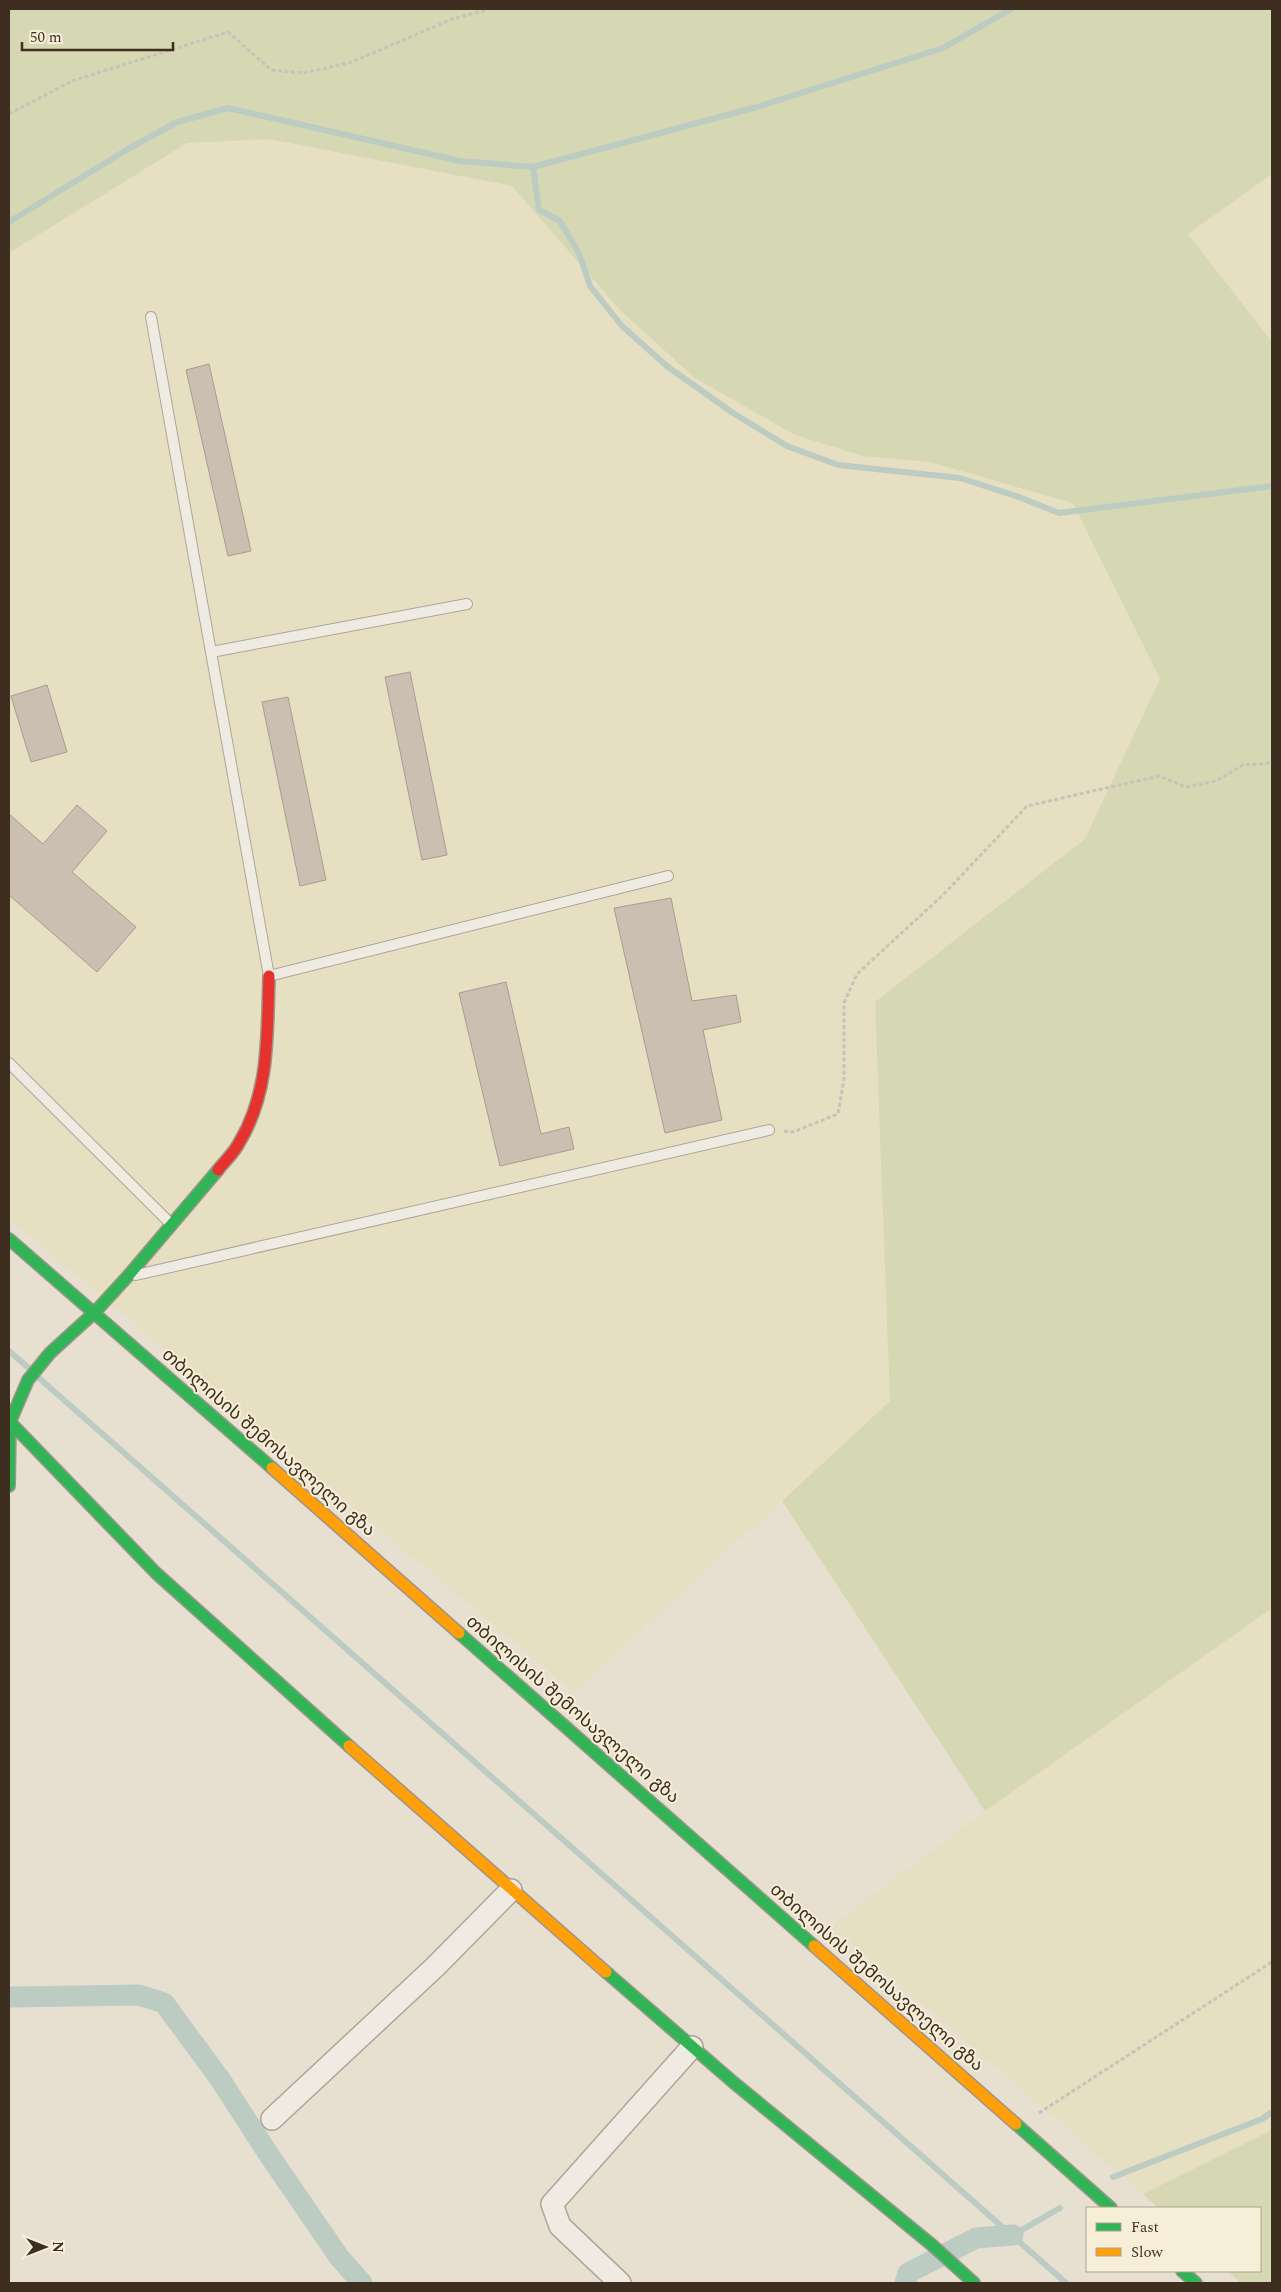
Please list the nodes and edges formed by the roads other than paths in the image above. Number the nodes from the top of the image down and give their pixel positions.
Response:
1 (151, 317) dead end
2 (467, 604) dead end
3 (211, 652) junction
4 (668, 876) dead end
5 (269, 976) junction
6 (9, 1063) edge
7 (769, 1130) road end
8 (172, 1225) junction
9 (9, 1240) edge
10 (128, 1276) junction
11 (95, 1312) junction
12 (9, 1421) edge
13 (9, 1486) edge
14 (512, 1890) junction
15 (692, 2047) junction
16 (272, 2119) dead end
17 (1110, 2207) edge
18 (1183, 2272) edge
19 (620, 2283) edge
20 (974, 2283) edge
21 (1196, 2283) edge

1 - 3 lane
2 - 3 lane
3 - 5 lane
4 - 5 lane
5 - 8 main road
6 - 8 lane
7 - 10 lane
8 - 10 main road
9 - 11 main road, თბილისის შემოსავლელი გზა
10 - 11 main road
11 - 12 main road
11 - 17 main road, თბილისის შემოსავლელი გზა
12 - 13 main road
12 - 14 main road
14 - 15 main road
14 - 16 street
15 - 19 street
15 - 20 main road
18 - 21 main road

